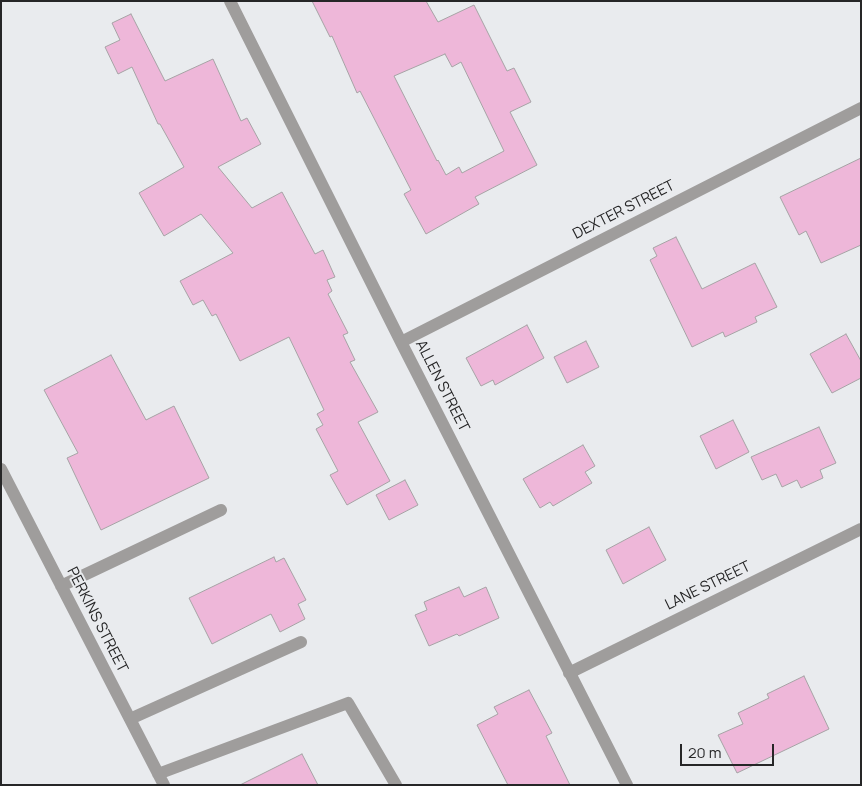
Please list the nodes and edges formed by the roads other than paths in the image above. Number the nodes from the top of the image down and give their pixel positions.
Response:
1 (230, 1) edge
2 (861, 108) edge
3 (401, 342) junction
4 (1, 469) edge
5 (221, 510) dead end
6 (861, 529) edge
7 (62, 586) junction
8 (301, 642) dead end
9 (569, 673) junction
10 (130, 719) junction
11 (161, 779) edge
12 (396, 785) edge
13 (627, 785) edge

1 - 3 street, ALLEN STREET
2 - 3 street, DEXTER STREET
3 - 9 street, ALLEN STREET
4 - 7 street, PERKINS STREET
5 - 7 street
6 - 9 street, LANE STREET
7 - 10 street, PERKINS STREET
8 - 10 street
9 - 13 street, ALLEN STREET
10 - 11 street, PERKINS STREET
11 - 12 street

